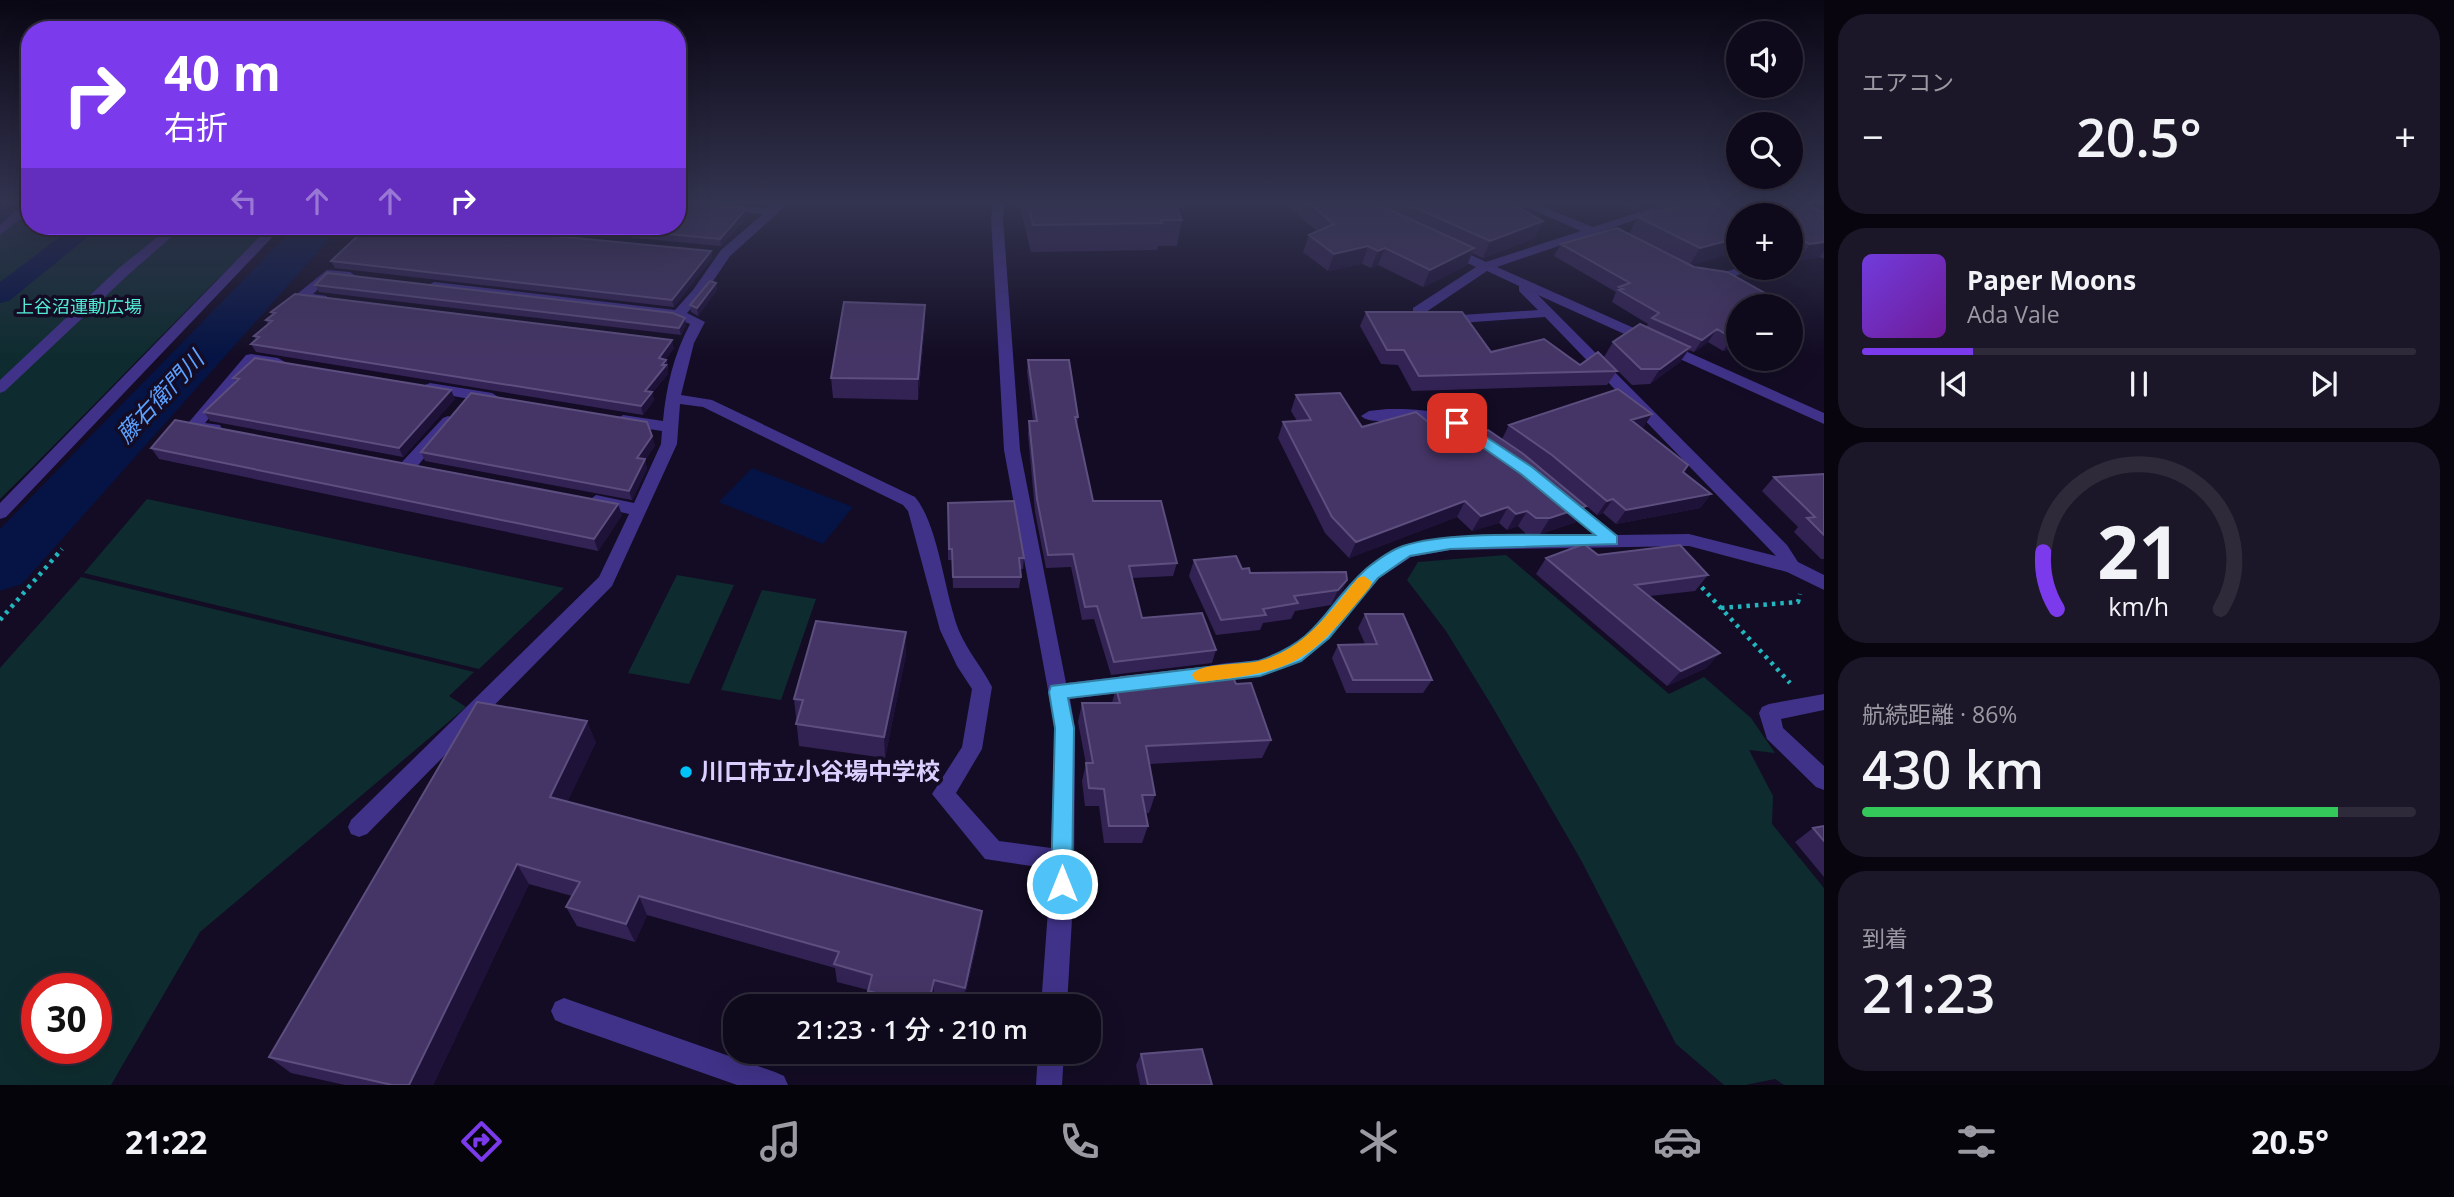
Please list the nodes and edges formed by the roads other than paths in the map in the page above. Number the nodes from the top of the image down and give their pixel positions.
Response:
1 (144, 255) edge
2 (249, 255) edge
3 (717, 255) edge
4 (1000, 255) edge
5 (1460, 255) edge
6 (1520, 255) edge
7 (1486, 266) junction
8 (1697, 275) edge
9 (1726, 276) edge
10 (366, 278) edge
11 (1519, 282) junction
12 (418, 284) edge
13 (344, 302) edge
14 (1547, 313) junction
15 (678, 314) junction
16 (292, 365) edge
17 (416, 385) edge
18 (0, 388) edge
19 (471, 394) junction
20 (673, 398) junction
21 (511, 401) edge
22 (604, 416) edge
23 (1369, 416) dead end
24 (1824, 419) edge
25 (671, 428) junction
26 (234, 433) edge
27 (1505, 455) edge
28 (408, 466) edge
29 (1547, 487) edge
30 (586, 499) edge
31 (640, 510) junction
32 (0, 513) edge
33 (1612, 540) junction
34 (1798, 570) junction
35 (1824, 583) edge
36 (1192, 676) edge
37 (1165, 679) edge
38 (1058, 692) junction
39 (1818, 704) edge
40 (1824, 780) edge
41 (359, 827) dead end
42 (1061, 860) junction
43 (1055, 994) edge
44 (564, 1011) dead end
45 (1050, 1064) edge
46 (775, 1085) edge
47 (1049, 1085) edge

1 - 18 street
2 - 32 street
3 - 15 street
4 - 38 street
5 - 7 street
6 - 7 street
7 - 11 street
7 - 14 street
8 - 9 street
10 - 13 street
11 - 14 street
11 - 24 street
12 - 15 street
14 - 34 street
15 - 20 street
16 - 26 street
17 - 19 street
19 - 21 street
19 - 28 street
20 - 25 street
20 - 42 street
22 - 25 street
23 - 27 street
25 - 31 street
29 - 33 street
30 - 31 street
31 - 41 street
33 - 34 street
33 - 36 street
34 - 35 street
37 - 38 street
38 - 42 street
39 - 40 street
42 - 43 street
44 - 46 street
45 - 47 street

